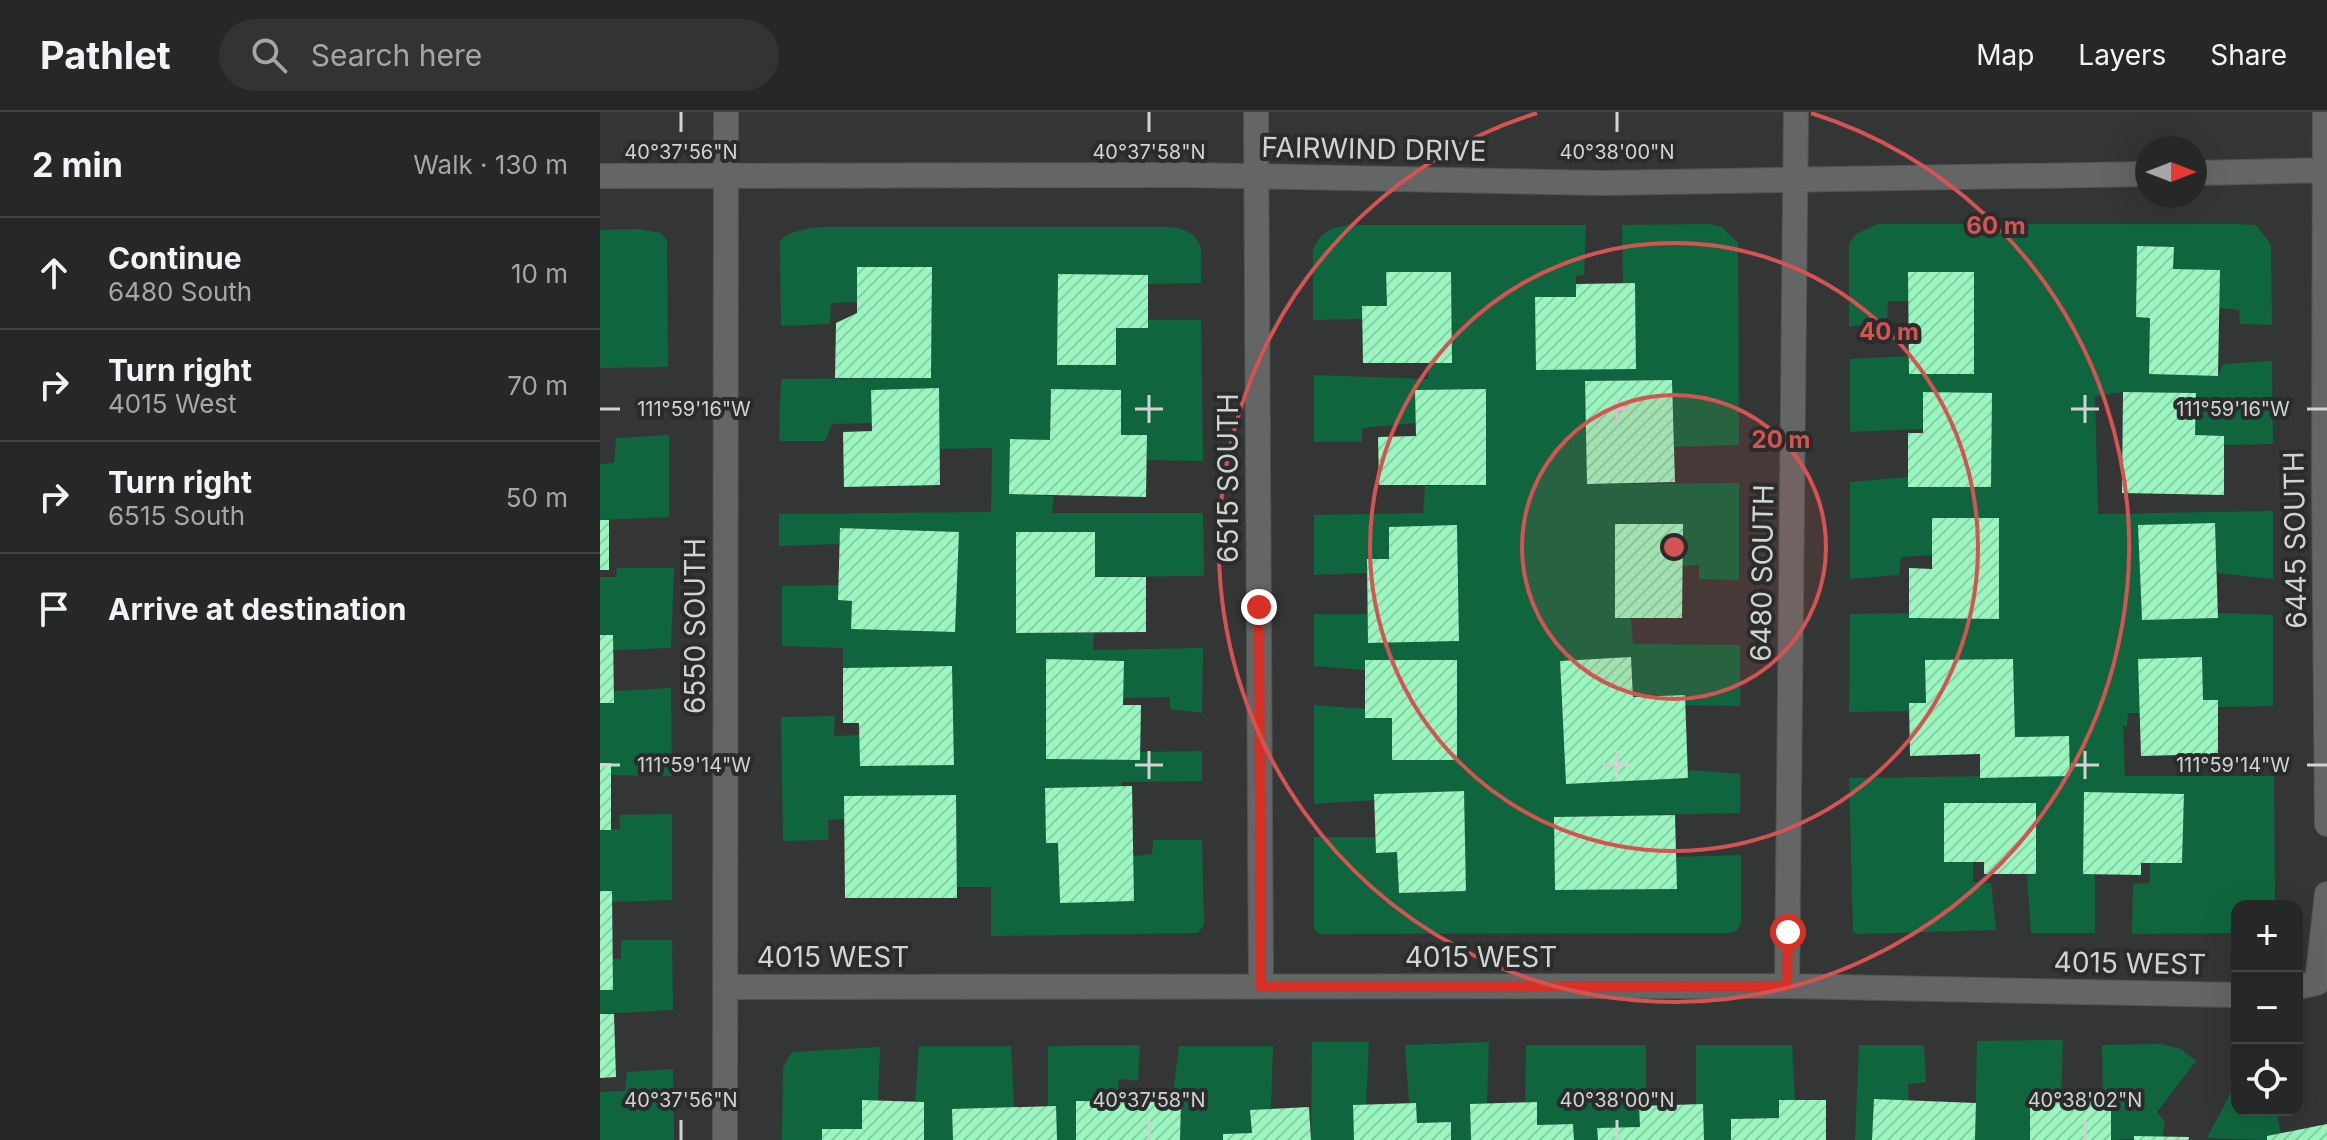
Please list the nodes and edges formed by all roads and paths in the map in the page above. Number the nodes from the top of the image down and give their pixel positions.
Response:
1 (726, 112) edge
2 (1256, 112) edge
3 (1796, 112) edge
4 (2325, 112) edge
5 (2325, 170) edge
6 (726, 173) junction
7 (2207, 173) edge
8 (2135, 174) edge
9 (600, 176) edge
10 (1257, 178) junction
11 (1796, 181) junction
12 (2327, 824) edge
13 (2327, 894) edge
14 (2307, 985) edge
15 (1787, 986) junction
16 (725, 987) junction
17 (1261, 987) junction
18 (2231, 995) edge
19 (725, 1140) edge

1 - 6 street, 6550 SOUTH
2 - 10 street, 6515 SOUTH
3 - 11 street, 6480 SOUTH
4 - 5 street, 6445 SOUTH
5 - 7 street
5 - 12 street, 6445 SOUTH
6 - 9 street, FAIRWIND DRIVE
6 - 10 street, FAIRWIND DRIVE
6 - 16 street, 6550 SOUTH
8 - 11 street, FAIRWIND DRIVE
10 - 11 street, FAIRWIND DRIVE
10 - 17 street, 6515 SOUTH
11 - 15 street, 6480 SOUTH
13 - 14 street
15 - 17 street, 4015 WEST
15 - 18 street, 4015 WEST
16 - 17 street, 4015 WEST
16 - 19 street, 6550 SOUTH

